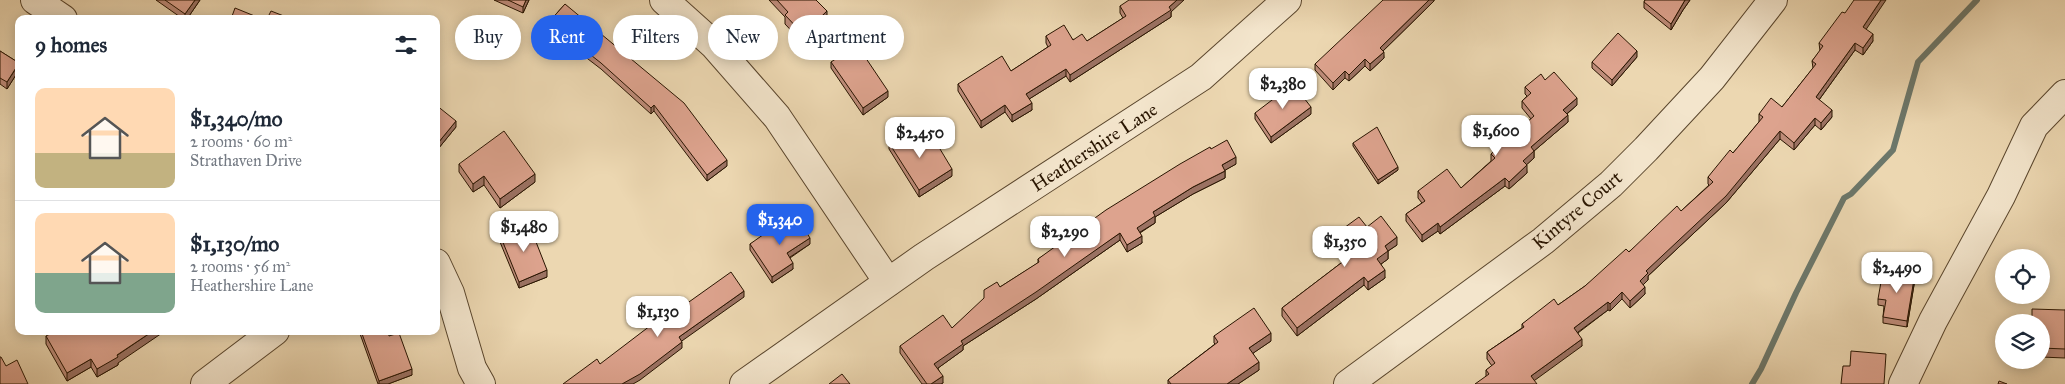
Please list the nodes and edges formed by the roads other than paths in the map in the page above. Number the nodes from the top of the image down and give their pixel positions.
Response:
1 (35, 0) edge
2 (664, 0) edge
3 (1287, 0) edge
4 (1773, 0) edge
5 (57, 15) edge
6 (2065, 94) edge
7 (440, 271) edge
8 (888, 282) junction
9 (270, 335) edge
10 (205, 384) edge
11 (482, 384) edge
12 (744, 384) edge
13 (1348, 384) edge
14 (1904, 384) edge

1 - 5 street
2 - 8 street
3 - 8 street, Heathershire Lane
4 - 13 street, Kintyre Court
6 - 14 street
7 - 11 street
8 - 12 street, Heathershire Lane
9 - 10 street

